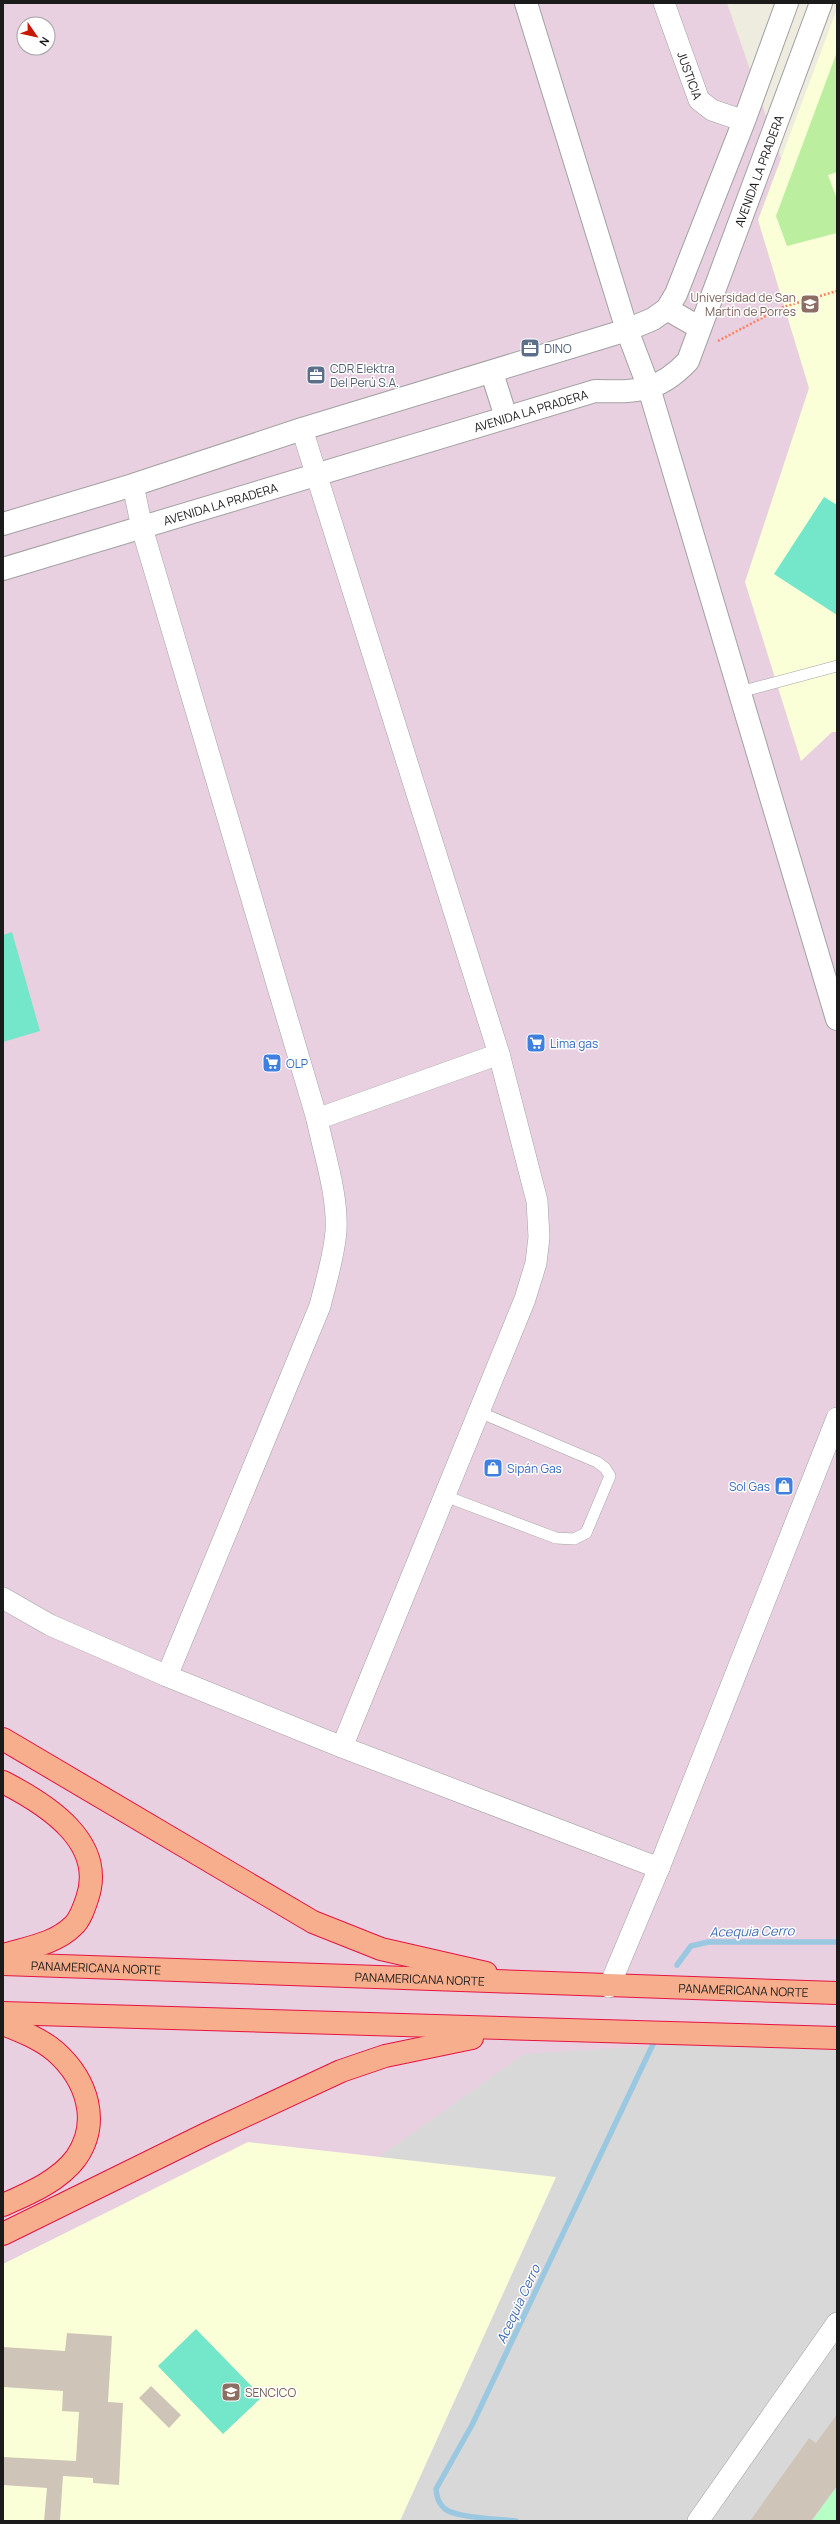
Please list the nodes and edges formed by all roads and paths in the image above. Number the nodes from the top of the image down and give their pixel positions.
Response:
1 (526, 3) edge
2 (664, 3) edge
3 (787, 3) edge
4 (821, 3) edge
5 (744, 121) junction
6 (837, 291) edge
7 (667, 309) junction
8 (700, 328) junction
9 (627, 330) junction
10 (724, 336) dead end
11 (492, 372) junction
12 (649, 388) junction
13 (506, 417) junction
14 (302, 429) junction
15 (316, 476) junction
16 (133, 485) junction
17 (3, 524) edge
18 (142, 528) junction
19 (3, 569) edge
20 (837, 666) edge
21 (740, 692) junction
22 (837, 1019) edge
23 (499, 1054) junction
24 (317, 1118) junction
25 (479, 1412) junction
26 (837, 1418) edge
27 (444, 1496) junction
28 (3, 1598) edge
29 (167, 1676) junction
30 (3, 1739) edge
31 (342, 1747) junction
32 (3, 1782) edge
33 (658, 1868) junction
34 (3, 1955) edge
35 (3, 1964) edge
36 (536, 1984) junction
37 (609, 1986) junction
38 (837, 1993) edge
39 (3, 2013) edge
40 (3, 2024) edge
41 (518, 2030) junction
42 (837, 2038) edge
43 (3, 2205) edge
44 (3, 2234) edge
45 (837, 2323) edge
46 (698, 2521) edge

1 - 9 street
2 - 5 street, JUSTICIA
3 - 5 street
4 - 8 street, AVENIDA LA PRADERA
5 - 7 street
6 - 10 path
7 - 8 street
7 - 9 street
8 - 12 street, AVENIDA LA PRADERA
9 - 11 street
9 - 12 street
11 - 13 street
11 - 14 street
12 - 13 street, AVENIDA LA PRADERA
12 - 21 street
13 - 15 street, AVENIDA LA PRADERA
14 - 15 street
14 - 16 street
15 - 18 street, AVENIDA LA PRADERA
15 - 23 street
16 - 17 street
16 - 18 street
18 - 19 street, AVENIDA LA PRADERA
18 - 24 street
20 - 21 lane
21 - 22 street
23 - 24 street
23 - 25 street
24 - 29 street
25 - 27 street
25 - 27 lane
26 - 33 street
27 - 31 street
28 - 29 street
29 - 31 street
30 - 36 highway
31 - 33 street
32 - 34 highway
33 - 37 street
35 - 36 highway, PANAMERICANA NORTE
36 - 37 highway, PANAMERICANA NORTE
37 - 38 highway, PANAMERICANA NORTE
39 - 41 highway
40 - 43 highway
41 - 42 highway
41 - 44 highway
45 - 46 street

